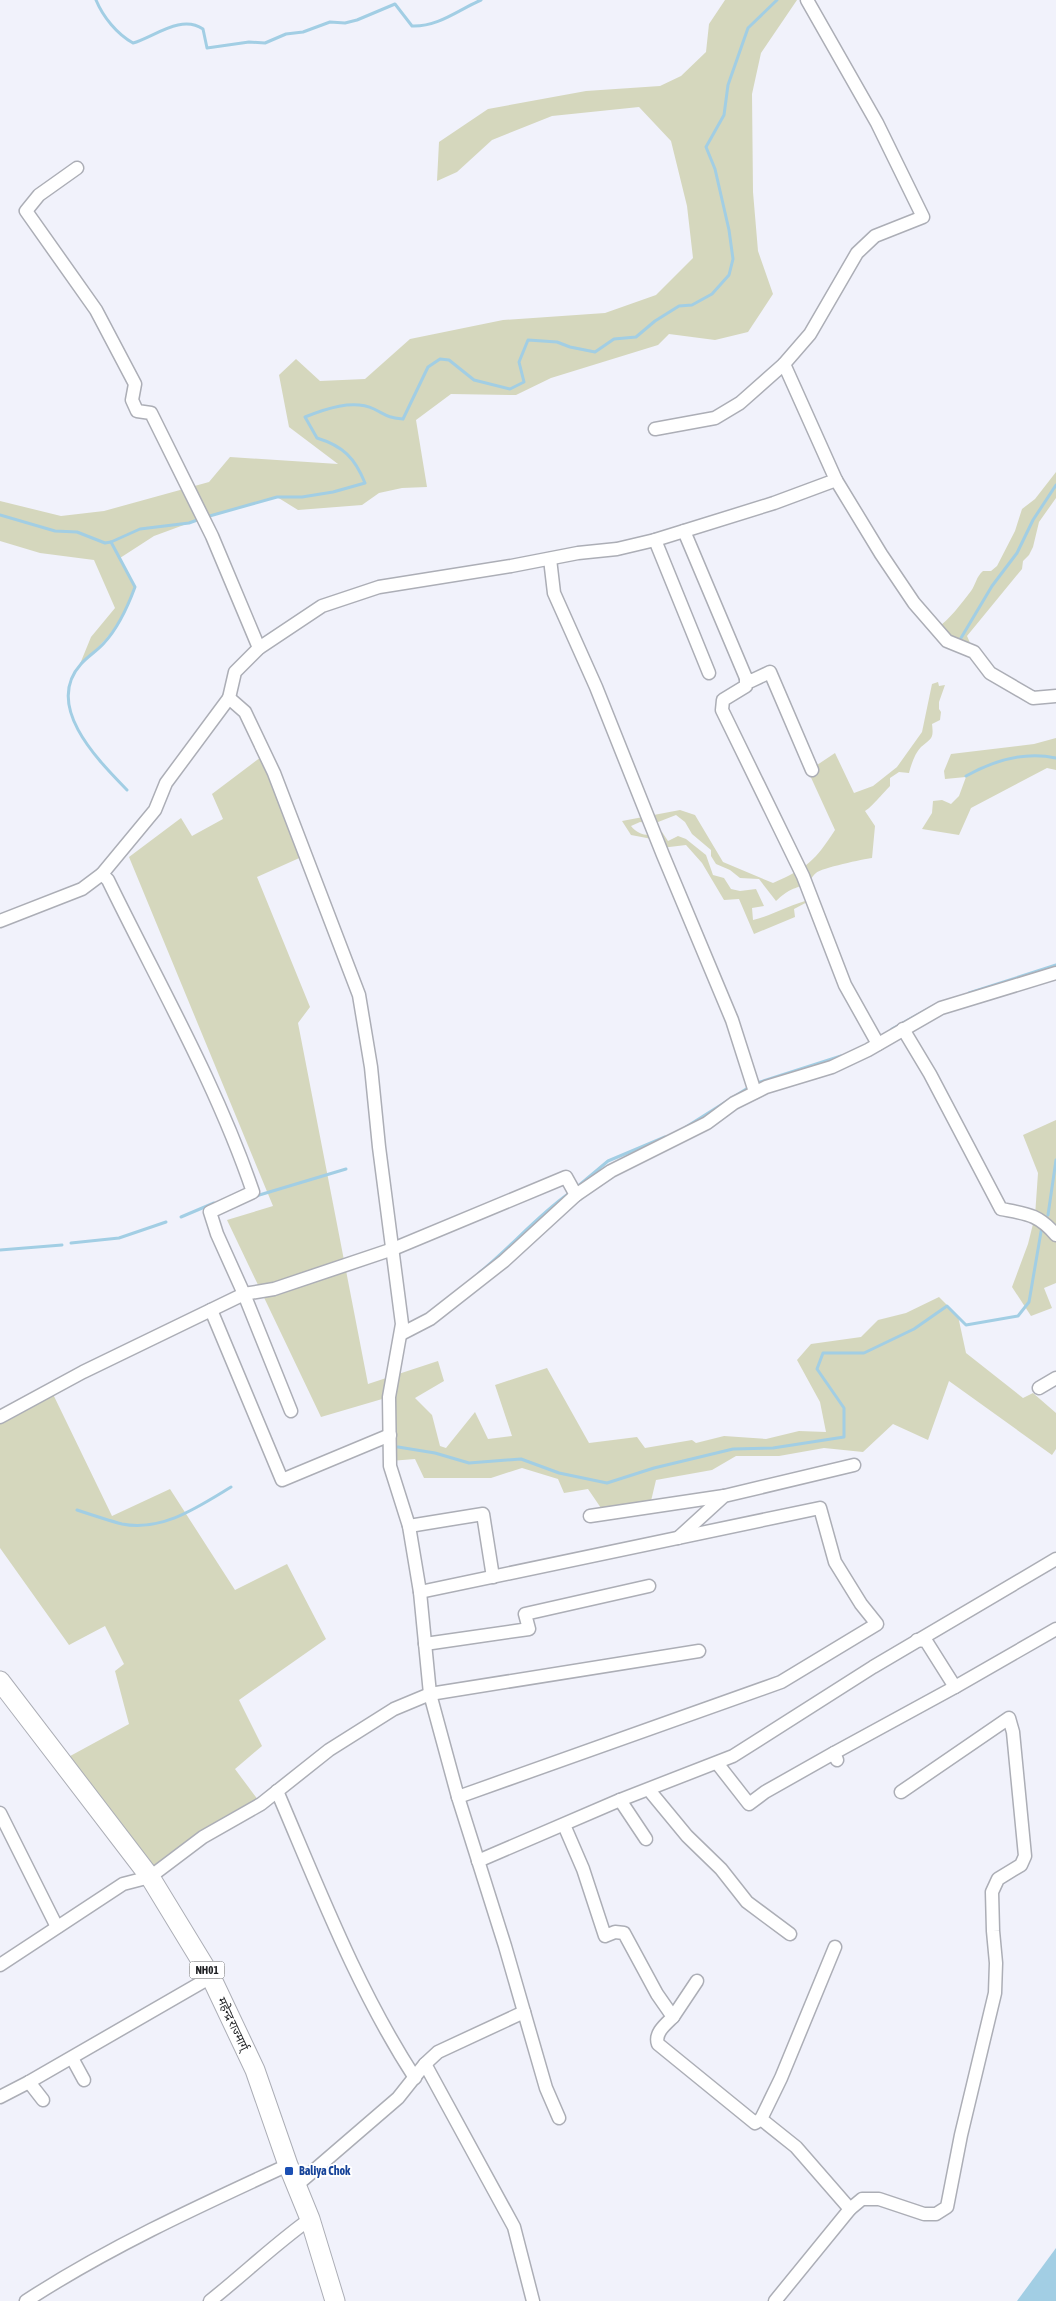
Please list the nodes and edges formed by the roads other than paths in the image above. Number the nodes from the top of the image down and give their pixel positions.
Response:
1 (807, 0) edge
2 (77, 168) dead end
3 (784, 364) junction
4 (655, 429) dead end
5 (836, 480) junction
6 (684, 531) junction
7 (655, 540) junction
8 (550, 558) junction
9 (259, 648) junction
10 (709, 673) dead end
11 (746, 678) junction
12 (1056, 696) edge
13 (229, 698) junction
14 (812, 770) dead end
15 (102, 874) junction
16 (0, 921) edge
17 (1056, 973) edge
18 (903, 1029) junction
19 (878, 1044) junction
20 (755, 1092) junction
21 (576, 1195) junction
22 (1056, 1235) edge
23 (393, 1249) junction
24 (244, 1294) junction
25 (211, 1310) junction
26 (402, 1334) junction
27 (1056, 1378) edge
28 (1039, 1388) dead end
29 (291, 1410) dead end
30 (0, 1417) edge
31 (390, 1435) junction
32 (854, 1465) dead end
33 (724, 1496) junction
34 (590, 1516) dead end
35 (409, 1526) junction
36 (676, 1540) junction
37 (1056, 1559) edge
38 (493, 1577) junction
39 (650, 1586) dead end
40 (420, 1592) junction
41 (1056, 1629) edge
42 (917, 1640) junction
43 (426, 1644) junction
44 (699, 1651) dead end
45 (0, 1681) edge
46 (955, 1687) junction
47 (430, 1694) junction
48 (717, 1763) junction
49 (649, 1790) junction
50 (277, 1791) junction
51 (901, 1792) dead end
52 (458, 1797) junction
53 (620, 1800) junction
54 (0, 1813) edge
55 (564, 1825) junction
56 (646, 1839) dead end
57 (478, 1861) junction
58 (150, 1878) junction
59 (57, 1927) junction
60 (790, 1934) dead end
61 (835, 1947) dead end
62 (0, 1965) edge
63 (211, 1977) junction
64 (697, 1981) dead end
65 (524, 2012) junction
66 (673, 2017) junction
67 (72, 2058) junction
68 (425, 2064) junction
69 (415, 2078) junction
70 (84, 2080) dead end
71 (29, 2082) junction
72 (0, 2096) edge
73 (43, 2100) dead end
74 (558, 2118) dead end
75 (761, 2119) junction
76 (288, 2165) junction
77 (297, 2185) junction
78 (850, 2209) junction
79 (310, 2219) junction
80 (26, 2301) edge
81 (210, 2301) edge
82 (335, 2301) edge
83 (533, 2301) edge
84 (775, 2301) edge

1 - 3 street
2 - 9 street
3 - 4 street
3 - 5 street
5 - 6 street
5 - 12 street
6 - 7 street
6 - 11 street
7 - 8 street
7 - 10 street
8 - 9 street
8 - 20 street
9 - 13 street
11 - 14 street
11 - 19 street
13 - 15 street
13 - 23 street
15 - 16 street
15 - 24 street
17 - 18 street
18 - 19 street
18 - 22 street
19 - 20 street
20 - 21 street
21 - 23 street
21 - 26 street
23 - 24 street
23 - 26 street
24 - 25 street
24 - 29 street
25 - 30 street
25 - 31 street
26 - 31 street
27 - 28 street
31 - 35 street
32 - 33 street
33 - 34 street
33 - 36 street
35 - 38 street
35 - 40 street
36 - 38 street
36 - 52 street
37 - 42 street
38 - 40 street
39 - 43 street
40 - 43 street
41 - 46 street
42 - 46 street
42 - 48 street
43 - 47 street
44 - 47 street
45 - 58 highway, महेन्द्र राज्मार्ग् / NH01
46 - 48 street
47 - 50 street
47 - 52 street
48 - 49 street
49 - 53 street
49 - 60 street
50 - 58 street
50 - 69 street
51 - 78 street
52 - 57 street
53 - 55 street
53 - 56 street
54 - 59 street
55 - 57 street
55 - 66 street
57 - 65 street
58 - 59 street
58 - 63 highway, महेन्द्र राज्मार्ग् / NH01
59 - 62 street
61 - 75 street
63 - 67 street
63 - 76 highway, महेन्द्र राज्मार्ग् / NH01
64 - 66 street
65 - 68 street
65 - 74 street
66 - 75 street
67 - 70 street
67 - 71 street
68 - 69 street
68 - 83 street
69 - 77 street
71 - 72 street
71 - 73 street
75 - 78 street
76 - 77 highway, महेन्द्र राज्मार्ग् / NH01
76 - 80 street
77 - 79 highway, महेन्द्र राज्मार्ग् / NH01
78 - 84 street
79 - 81 street
79 - 82 highway, महेन्द्र राज्मार्ग् / NH01

